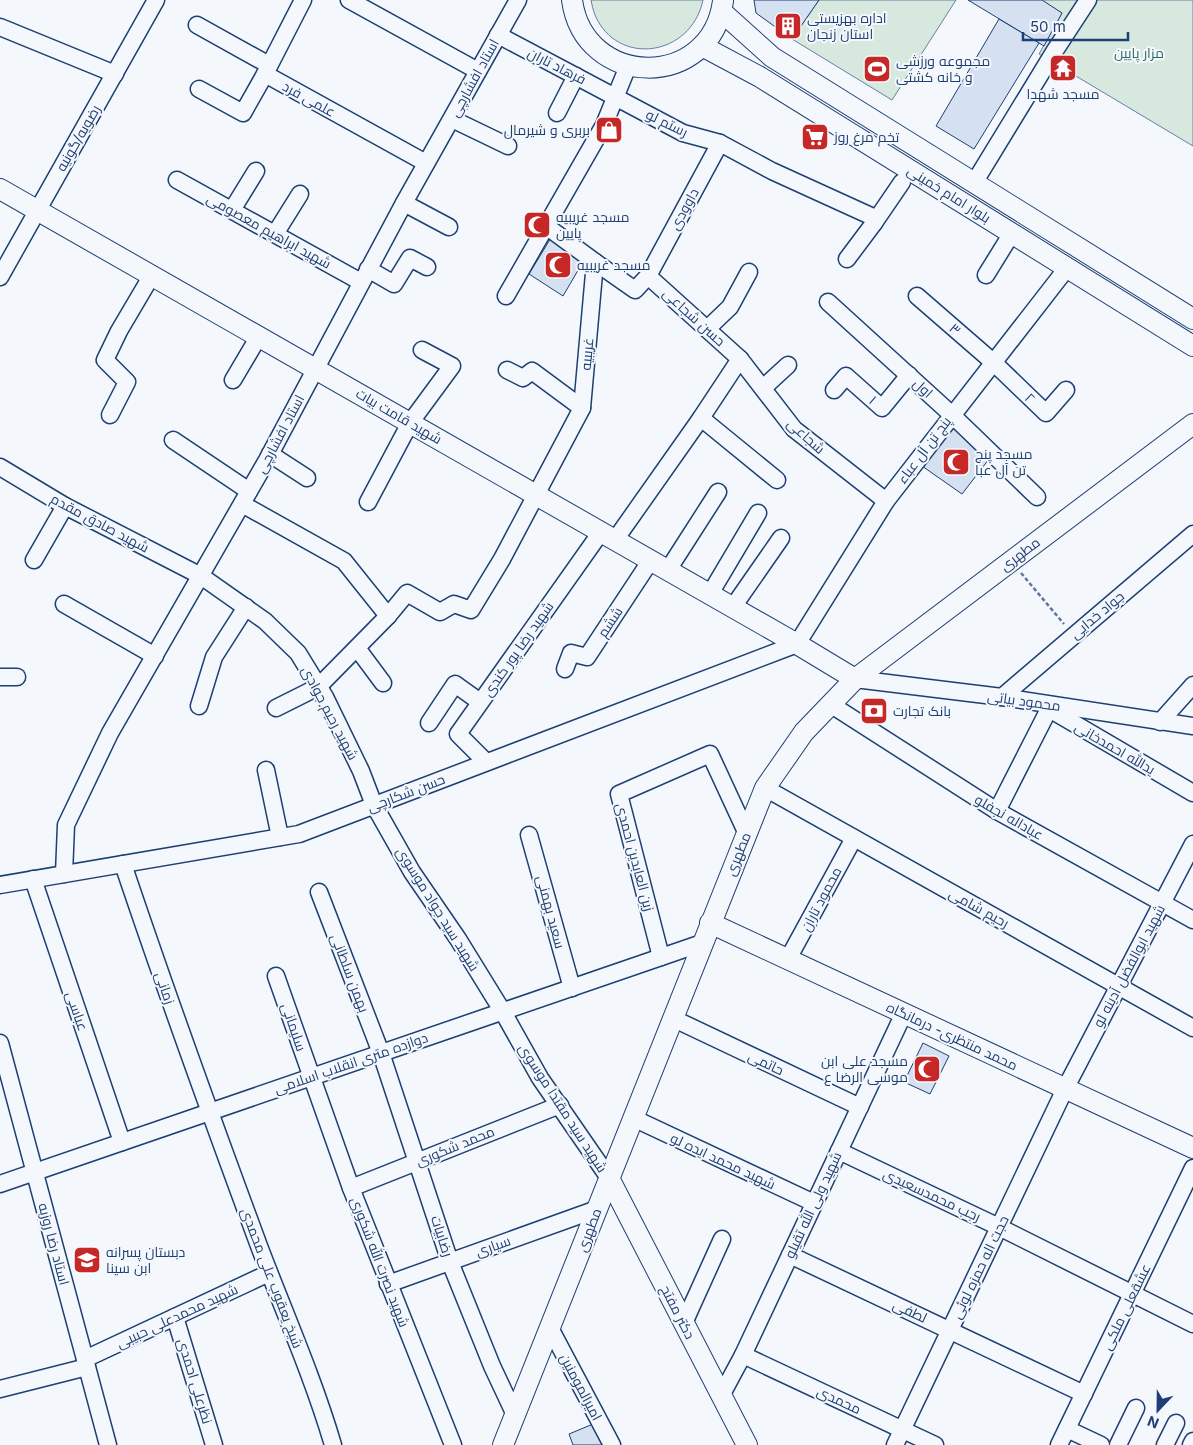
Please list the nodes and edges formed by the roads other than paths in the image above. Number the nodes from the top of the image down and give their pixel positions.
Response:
1 (156, 0) edge
2 (303, 0) edge
3 (349, 0) edge
4 (518, 0) edge
5 (572, 0) edge
6 (1088, 0) edge
7 (722, 6) edge
8 (197, 25) dead end
9 (0, 27) edge
10 (498, 35) junction
11 (702, 46) junction
12 (628, 66) junction
13 (267, 70) junction
14 (478, 71) junction
15 (115, 74) junction
16 (576, 76) junction
17 (199, 89) dead end
18 (616, 96) junction
19 (557, 113) dead end
20 (452, 119) junction
21 (720, 143) junction
22 (508, 146) dead end
23 (426, 163) junction
24 (256, 171) dead end
25 (177, 180) dead end
26 (902, 182) dead end
27 (974, 183) junction
28 (0, 189) edge
29 (300, 194) dead end
30 (404, 203) junction
31 (37, 210) junction
32 (232, 210) junction
33 (874, 223) junction
34 (546, 226) junction
35 (449, 227) dead end
36 (1012, 233) junction
37 (275, 234) junction
38 (847, 259) dead end
39 (595, 262) junction
40 (427, 266) dead end
41 (1067, 268) junction
42 (748, 272) dead end
43 (152, 275) junction
44 (365, 275) junction
45 (986, 275) dead end
46 (648, 276) junction
47 (0, 277) edge
48 (506, 296) dead end
49 (917, 296) dead end
50 (828, 302) dead end
51 (1193, 319) edge
52 (707, 329) junction
53 (259, 336) junction
54 (1193, 346) edge
55 (422, 350) dead end
56 (740, 359) junction
57 (993, 362) junction
58 (788, 366) dead end
59 (315, 368) junction
60 (507, 370) dead end
61 (909, 376) junction
62 (233, 380) dead end
63 (763, 388) junction
64 (834, 390) dead end
65 (1066, 390) dead end
66 (582, 408) junction
67 (952, 414) junction
68 (110, 415) dead end
69 (701, 418) junction
70 (410, 423) junction
71 (1193, 424) edge
72 (173, 440) dead end
73 (270, 454) junction
74 (0, 467) edge
75 (307, 478) dead end
76 (777, 480) dead end
77 (718, 492) dead end
78 (537, 495) junction
79 (1037, 497) dead end
80 (246, 498) junction
81 (886, 501) junction
82 (368, 502) dead end
83 (65, 506) junction
84 (758, 513) dead end
85 (1193, 534) edge
86 (608, 536) junction
87 (781, 538) dead end
88 (34, 560) dead end
89 (660, 565) junction
90 (201, 576) junction
91 (710, 594) junction
92 (64, 604) dead end
93 (246, 607) junction
94 (733, 607) junction
95 (388, 616) junction
96 (797, 644) junction
97 (357, 648) junction
98 (155, 656) junction
99 (565, 669) dead end
100 (0, 676) edge
101 (17, 677) dead end
102 (855, 679) junction
103 (383, 683) dead end
104 (1193, 685) edge
105 (318, 687) junction
106 (1002, 697) junction
107 (480, 702) junction
108 (830, 704) junction
109 (199, 706) dead end
110 (1043, 706) junction
111 (276, 708) dead end
112 (1160, 722) junction
113 (429, 723) dead end
114 (1193, 726) edge
115 (486, 762) junction
116 (266, 770) dead end
117 (765, 788) junction
118 (1193, 793) edge
119 (374, 805) junction
120 (997, 811) junction
121 (747, 834) junction
122 (530, 835) dead end
123 (280, 837) junction
124 (854, 838) junction
125 (1193, 844) edge
126 (123, 864) junction
127 (64, 874) junction
128 (33, 880) junction
129 (0, 885) edge
130 (319, 892) dead end
131 (1162, 903) junction
132 (1193, 920) edge
133 (710, 923) junction
134 (702, 943) junction
135 (662, 957) junction
136 (788, 959) junction
137 (276, 976) dead end
138 (1118, 986) junction
139 (572, 988) junction
140 (503, 1012) junction
141 (904, 1013) junction
142 (672, 1018) junction
143 (1193, 1028) edge
144 (0, 1043) edge
145 (381, 1053) junction
146 (311, 1077) junction
147 (1065, 1089) junction
148 (560, 1105) junction
149 (860, 1107) junction
150 (209, 1112) junction
151 (633, 1118) junction
152 (122, 1142) junction
153 (1193, 1148) edge
154 (839, 1151) junction
155 (417, 1161) junction
156 (1193, 1168) edge
157 (35, 1172) junction
158 (609, 1178) junction
159 (0, 1184) edge
160 (351, 1188) junction
161 (814, 1203) junction
162 (597, 1209) junction
163 (999, 1227) junction
164 (722, 1239) dead end
165 (790, 1255) junction
166 (450, 1262) junction
167 (269, 1273) junction
168 (388, 1284) junction
169 (1132, 1295) junction
170 (175, 1317) junction
171 (684, 1323) junction
172 (1193, 1324) edge
173 (550, 1328) junction
174 (949, 1330) junction
175 (743, 1354) junction
176 (86, 1363) junction
177 (0, 1390) edge
178 (1084, 1394) junction
179 (721, 1396) junction
180 (1136, 1408) dead end
181 (515, 1415) junction
182 (1176, 1422) dead end
183 (902, 1429) junction
184 (1067, 1429) junction
185 (1193, 1441) edge
186 (108, 1445) edge
187 (214, 1445) edge
188 (333, 1445) edge
189 (453, 1445) edge
190 (503, 1445) edge
191 (612, 1445) edge
192 (746, 1445) edge
193 (894, 1445) edge
194 (935, 1445) edge
195 (1059, 1445) edge
196 (1101, 1445) edge
197 (1118, 1445) edge
198 (1165, 1445) edge
199 (1191, 1445) edge

1 - 15 street, رضویه/گونیه
2 - 13 street
3 - 14 street
4 - 10 street, استاد افشارچی
5 - 12 main road
6 - 27 street
7 - 11 main road
7 - 27 main road, بلوار امام خمینی
8 - 13 street, علمی فرد
9 - 15 street
10 - 14 street, استاد افشارچی
10 - 16 street, فرهاد تاران
11 - 12 main road
11 - 36 main road, بلوار امام خمینی
12 - 18 street
13 - 17 street
13 - 23 street, علمی فرد
14 - 20 street, استاد افشارچی
15 - 31 street, رضویه/گونیه
16 - 18 street, فرهاد تاران
16 - 19 street
18 - 21 street, رستم لو
18 - 34 street
20 - 22 street
20 - 23 street, استاد افشارچی
21 - 33 street, رستم لو
21 - 46 street, داوودی
23 - 30 street, استاد افشارچی
24 - 32 street
25 - 32 street, شهید ابراهیم معصومی
26 - 33 street
27 - 51 main road, بلوار امام خمینی
28 - 31 main road, شهید قامت بیات
29 - 37 street
30 - 35 street
30 - 44 street, استاد افشارچی
31 - 43 main road, شهید قامت بیات
31 - 47 street, رضویه/گونیه
32 - 37 street, شهید ابراهیم معصومی
33 - 38 street
34 - 39 street
34 - 48 street
36 - 41 main road, بلوار امام خمینی
36 - 45 street
37 - 44 street, شهید ابراهیم معصومی
39 - 46 street
39 - 66 street, غریبیه
40 - 44 street, شهید ابراهیم معصومی
41 - 54 main road, بلوار امام خمینی
41 - 57 street, پنج تن آل عباء
42 - 52 street
43 - 53 main road, شهید قامت بیات
43 - 68 street
44 - 59 street, استاد افشارچی
46 - 52 street, حسن شجاعی
49 - 57 street, ۳
50 - 61 street, اول
52 - 56 street, حسن شجاعی
53 - 59 main road, شهید قامت بیات
53 - 62 street
55 - 70 street
56 - 63 street, شجاعی
56 - 69 street, شهید رضا پور کندی
57 - 65 street, ۲
57 - 67 street, پنج تن آل عباء
58 - 63 street
59 - 70 main road, شهید قامت بیات
59 - 73 street, استاد افشارچی
60 - 66 street
61 - 64 street, ۱
61 - 67 street, اول
63 - 81 street, شجاعی
66 - 78 street, غریبیه
67 - 79 street, اول
67 - 81 street, پنج تن آل عباء
69 - 76 street
69 - 86 street, شهید رضا پور کندی
70 - 78 main road, شهید قامت بیات
70 - 82 street
71 - 102 main road, مطهری
72 - 80 street
73 - 75 street
73 - 80 street, استاد افشارچی
74 - 83 street, شهید صادق مقدم
77 - 89 street
78 - 86 main road, شهید قامت بیات
78 - 95 street, غریبیه
80 - 90 street, استاد افشارچی
80 - 95 street
81 - 96 street, پنج تن آل عباء
83 - 88 street
83 - 90 street, شهید صادق مقدم
84 - 91 street
85 - 106 street, جواد خدایی
86 - 89 main road, شهید قامت بیات
86 - 107 street, شهید رضا پور کندی
87 - 94 street
89 - 91 main road, شهید قامت بیات
89 - 99 street, ششم
90 - 93 street, شهید رحیم جوادی
90 - 98 street, استاد افشارچی
91 - 94 main road, شهید قامت بیات
92 - 98 street
93 - 105 street, شهید رحیم جوادی
93 - 109 street
94 - 96 main road, شهید قامت بیات
95 - 97 street
96 - 102 main road, شهید قامت بیات
96 - 115 street, حسن شکارچی
97 - 103 street
97 - 105 street
98 - 127 street, استاد افشارچی
100 - 101 street
102 - 106 street, محمود بیاتی
102 - 108 main road, مطهری
104 - 112 street
105 - 111 street
105 - 119 street, شهید رحیم جوادی
106 - 110 street, محمود بیاتی
107 - 113 street
107 - 115 street, شهید رضا پور کندی
108 - 117 main road, مطهری
108 - 120 street, عباداله نجفلو
110 - 112 street, محمود بیاتی
110 - 118 street, یدالله احمدخانی
110 - 120 street
112 - 114 street, محمود بیاتی
115 - 119 street, حسن شکارچی
116 - 123 street
117 - 121 main road, مطهری
117 - 124 street, رحیم شامی
119 - 123 street, حسن شکارچی
119 - 140 street, شهید سید جواد موسوی
120 - 131 street, عباداله نجفلو
121 - 133 main road, مطهری
121 - 135 street, زین العابدین احمدی
122 - 139 street, سعید بهمنی
123 - 126 street, حسن شکارچی
124 - 136 street, محمود تاران
124 - 138 street, رحیم شامی
125 - 131 street, شهید ابوالفضل آدینه لو
126 - 127 street, حسن شکارچی
126 - 150 street, زمانی
127 - 128 street, حسن شکارچی
128 - 129 street, حسن شکارچی
128 - 152 street, عباسی
130 - 145 street, بهمن سلطانی
131 - 132 street, عباداله نجفلو
131 - 138 street, شهید ابوالفضل آدینه لو
133 - 134 main road, مطهری
133 - 136 main road, محمد منتظری- درمانگاه
134 - 135 street, دوازده متری انقلاب اسلامی
134 - 142 main road, مطهری
135 - 139 street, دوازده متری انقلاب اسلامی
136 - 141 main road, محمد منتظری- درمانگاه
137 - 146 street, سلیمانی
138 - 143 street, رحیم شامی
138 - 147 street, شهید ابوالفضل آدینه لو
139 - 140 street, دوازده متری انقلاب اسلامی
140 - 145 street, دوازده متری انقلاب اسلامی
140 - 148 street, شهید سید مقتدا موسوی
141 - 147 main road, محمد منتظری- درمانگاه
141 - 149 street, شهید ولی الله تقیلو
142 - 149 street, حاتمی
142 - 151 main road, مطهری
144 - 157 street, استاد رضا روزبه
145 - 146 street, دوازده متری انقلاب اسلامی
145 - 155 street, رضابیات
146 - 150 street, دوازده متری انقلاب اسلامی
146 - 160 street, شهید نصرت الله شکوری
147 - 153 main road, محمد منتظری- درمانگاه
147 - 163 street, حجت اله حمزه لوئی
148 - 155 street, محمد شکوری
148 - 158 street, شهید سید مقتدا موسوی
149 - 154 street, شهید ولی الله تقیلو
150 - 152 street, دوازده متری انقلاب اسلامی
150 - 167 street, شیخ یعقوب علی محمدی
151 - 158 main road, مطهری
151 - 161 street, شهید محمد ایده لو
152 - 157 street, دوازده متری انقلاب اسلامی
154 - 161 street, شهید ولی الله تقیلو
154 - 163 street, رجب محمدسعیدی
155 - 160 street, محمد شکوری
155 - 166 street, رضابیات
156 - 169 street, عشقعلی ملکی
157 - 159 street, دوازده متری انقلاب اسلامی
157 - 176 street, استاد رضا روزبه
158 - 162 main road, مطهری
158 - 171 main road, دکتر مفتح
160 - 168 street, شهید نصرت الله شکوری
161 - 165 street, شهید ولی الله تقیلو
162 - 166 street, سیاری
162 - 173 main road, مطهری
163 - 169 street, رجب محمدسعیدی
163 - 174 street, حجت اله حمزه لوئی
164 - 171 street
165 - 174 street, لطفی
165 - 175 street, شهید ولی الله تقیلو
166 - 168 street, سیاری
166 - 181 street, رضابیات
167 - 170 street, شهید محمدعلی حبیبی
167 - 188 street, شیخ یعقوب علی محمدی
168 - 189 street, شهید نصرت الله شکوری
169 - 172 street, رجب محمدسعیدی
169 - 178 street, عشقعلی ملکی
170 - 176 street, شهید محمدعلی حبیبی
170 - 187 street, نظرعلی احمدی
171 - 179 main road, دکتر مفتح
173 - 181 main road, مطهری
173 - 191 street, امیرالمومنین
174 - 178 street, لطفی
174 - 183 street, حجت اله حمزه لوئی
175 - 179 street, شهید ولی الله تقیلو
175 - 183 street, محمدی
176 - 177 street, شهید محمدعلی حبیبی
176 - 186 street, استاد رضا روزبه
178 - 184 street, عشقعلی ملکی
179 - 192 main road, دکتر مفتح
180 - 197 street
181 - 190 main road, مطهری
182 - 198 street
183 - 193 street, حجت اله حمزه لوئی
183 - 194 street, محمدی
184 - 195 street, عشقعلی ملکی
184 - 196 street
185 - 199 street

